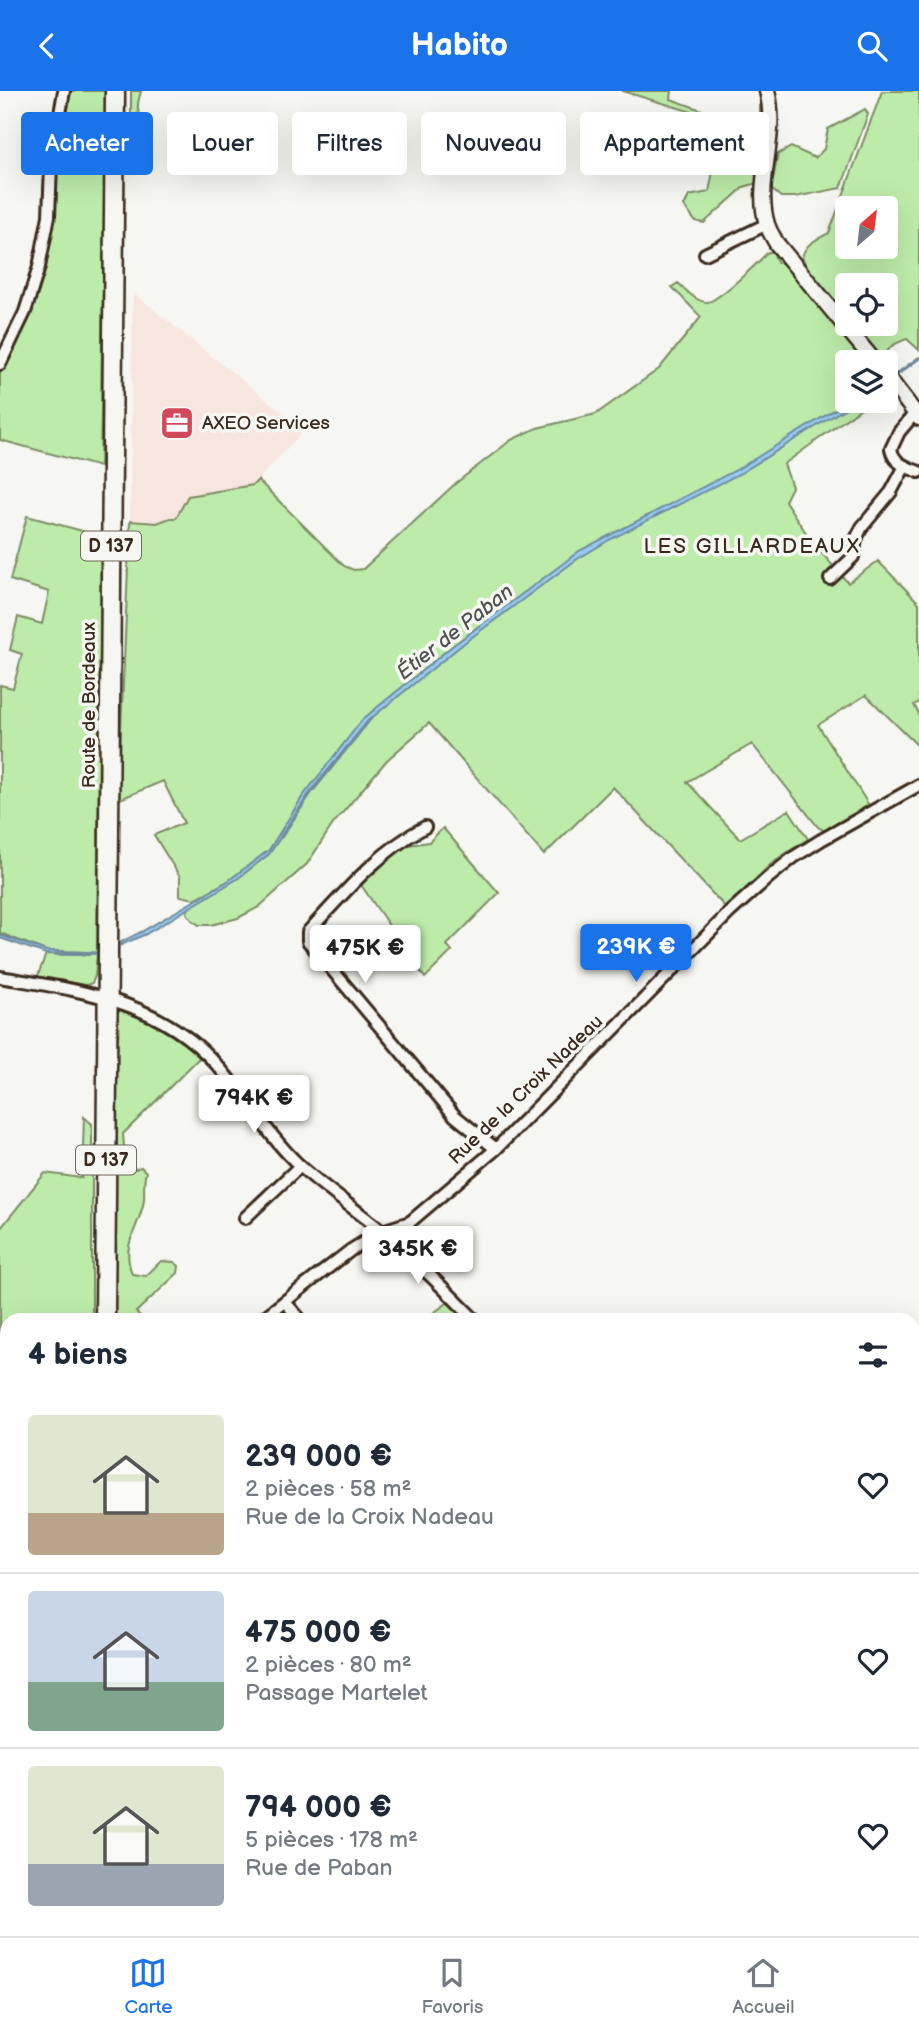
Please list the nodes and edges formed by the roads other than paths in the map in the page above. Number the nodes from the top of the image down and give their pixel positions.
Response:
1 (64, 91) edge
2 (115, 91) edge
3 (767, 91) edge
4 (767, 224) junction
5 (705, 254) dead end
6 (865, 350) edge
7 (0, 364) edge
8 (898, 391) edge
9 (917, 416) edge
10 (905, 466) junction
11 (919, 472) edge
12 (830, 579) dead end
13 (919, 785) edge
14 (425, 827) dead end
15 (0, 977) edge
16 (108, 1000) junction
17 (496, 1149) junction
18 (300, 1166) junction
19 (245, 1218) dead end
20 (382, 1231) junction
21 (285, 1301) junction
22 (105, 1313) edge
23 (270, 1313) edge
24 (295, 1313) edge
25 (468, 1313) edge

1 - 7 street
2 - 16 main road, Route de Bordeaux / D 137
3 - 4 street
4 - 5 street
4 - 6 street
8 - 9 street
9 - 10 street
10 - 11 street
10 - 12 street
13 - 17 street, Rue de la Croix Nadeau
14 - 17 street
15 - 16 street
16 - 18 street
16 - 22 main road, Route de Bordeaux / D 137
17 - 20 street, Rue de la Croix Nadeau
18 - 19 street
18 - 20 street
20 - 21 street, Rue de la Croix Nadeau
20 - 25 street
21 - 23 street, Rue de la Croix Nadeau
21 - 24 street

